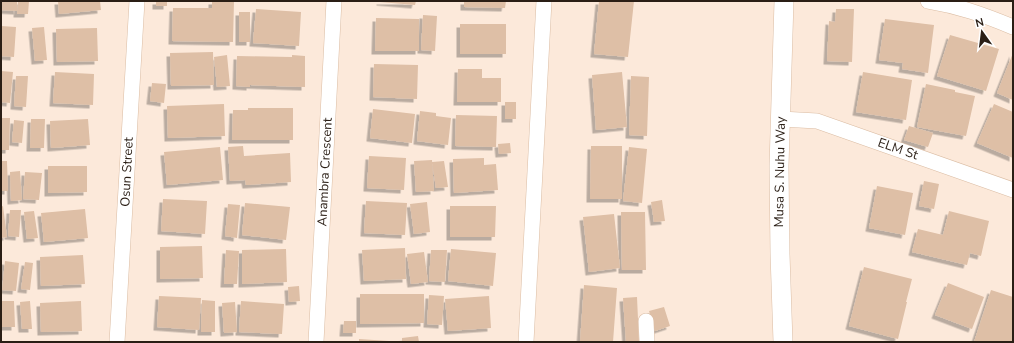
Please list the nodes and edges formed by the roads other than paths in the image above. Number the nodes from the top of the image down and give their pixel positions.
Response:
1 (137, 1) edge
2 (334, 1) edge
3 (544, 1) edge
4 (784, 1) edge
5 (928, 1) edge
6 (1013, 27) edge
7 (781, 119) junction
8 (1013, 190) edge
9 (646, 321) dead end
10 (117, 342) edge
11 (316, 342) edge
12 (526, 342) edge
13 (647, 342) edge
14 (783, 342) edge

1 - 10 street, Osun Street
2 - 11 street, Anambra Crescent
3 - 12 street
4 - 7 street, Musa S. Nuhu Way
5 - 6 street
7 - 8 street, ELM St
7 - 14 street, Musa S. Nuhu Way
9 - 13 street

